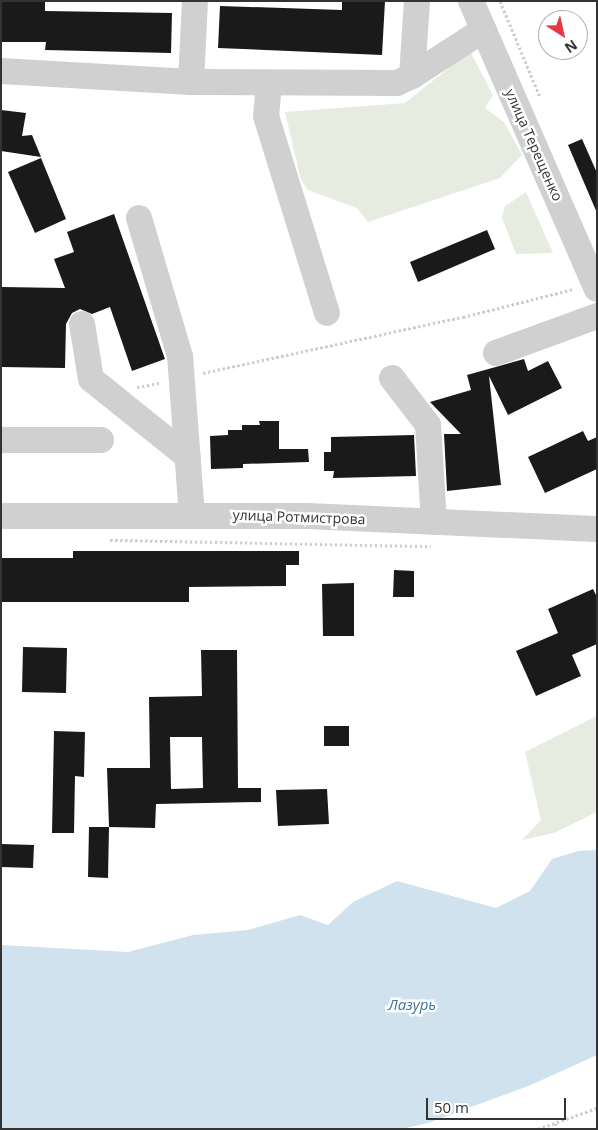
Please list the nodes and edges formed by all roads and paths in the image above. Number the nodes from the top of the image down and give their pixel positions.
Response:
1 (195, 1) edge
2 (417, 1) edge
3 (471, 1) edge
4 (483, 30) junction
5 (1, 71) edge
6 (412, 76) junction
7 (191, 82) junction
8 (269, 82) junction
9 (139, 218) dead end
10 (596, 287) edge
11 (327, 313) dead end
12 (597, 316) edge
13 (82, 324) dead end
14 (496, 353) dead end
15 (183, 378) junction
16 (392, 378) dead end
17 (131, 389) dead end
18 (1, 440) edge
19 (101, 440) dead end
20 (188, 457) junction
21 (192, 514) junction
22 (1, 516) edge
23 (597, 529) edge
24 (434, 534) junction
25 (105, 540) dead end
26 (597, 1108) edge
27 (555, 1123) junction
28 (538, 1129) edge
29 (556, 1129) edge

1 - 7 street
2 - 6 street
3 - 4 street, улица Терещенко
4 - 6 street
4 - 10 street, улица Терещенко
5 - 7 street
6 - 8 street
7 - 8 street
8 - 11 street
9 - 15 street
10 - 15 path
12 - 14 street
13 - 20 street
15 - 17 path
15 - 20 street
16 - 24 street
18 - 19 street
20 - 21 street
21 - 22 street, улица Ротмистрова
21 - 24 street, улица Ротмистрова
23 - 24 street, улица Ротмистрова
24 - 25 path
26 - 27 path
27 - 28 path
27 - 29 path

